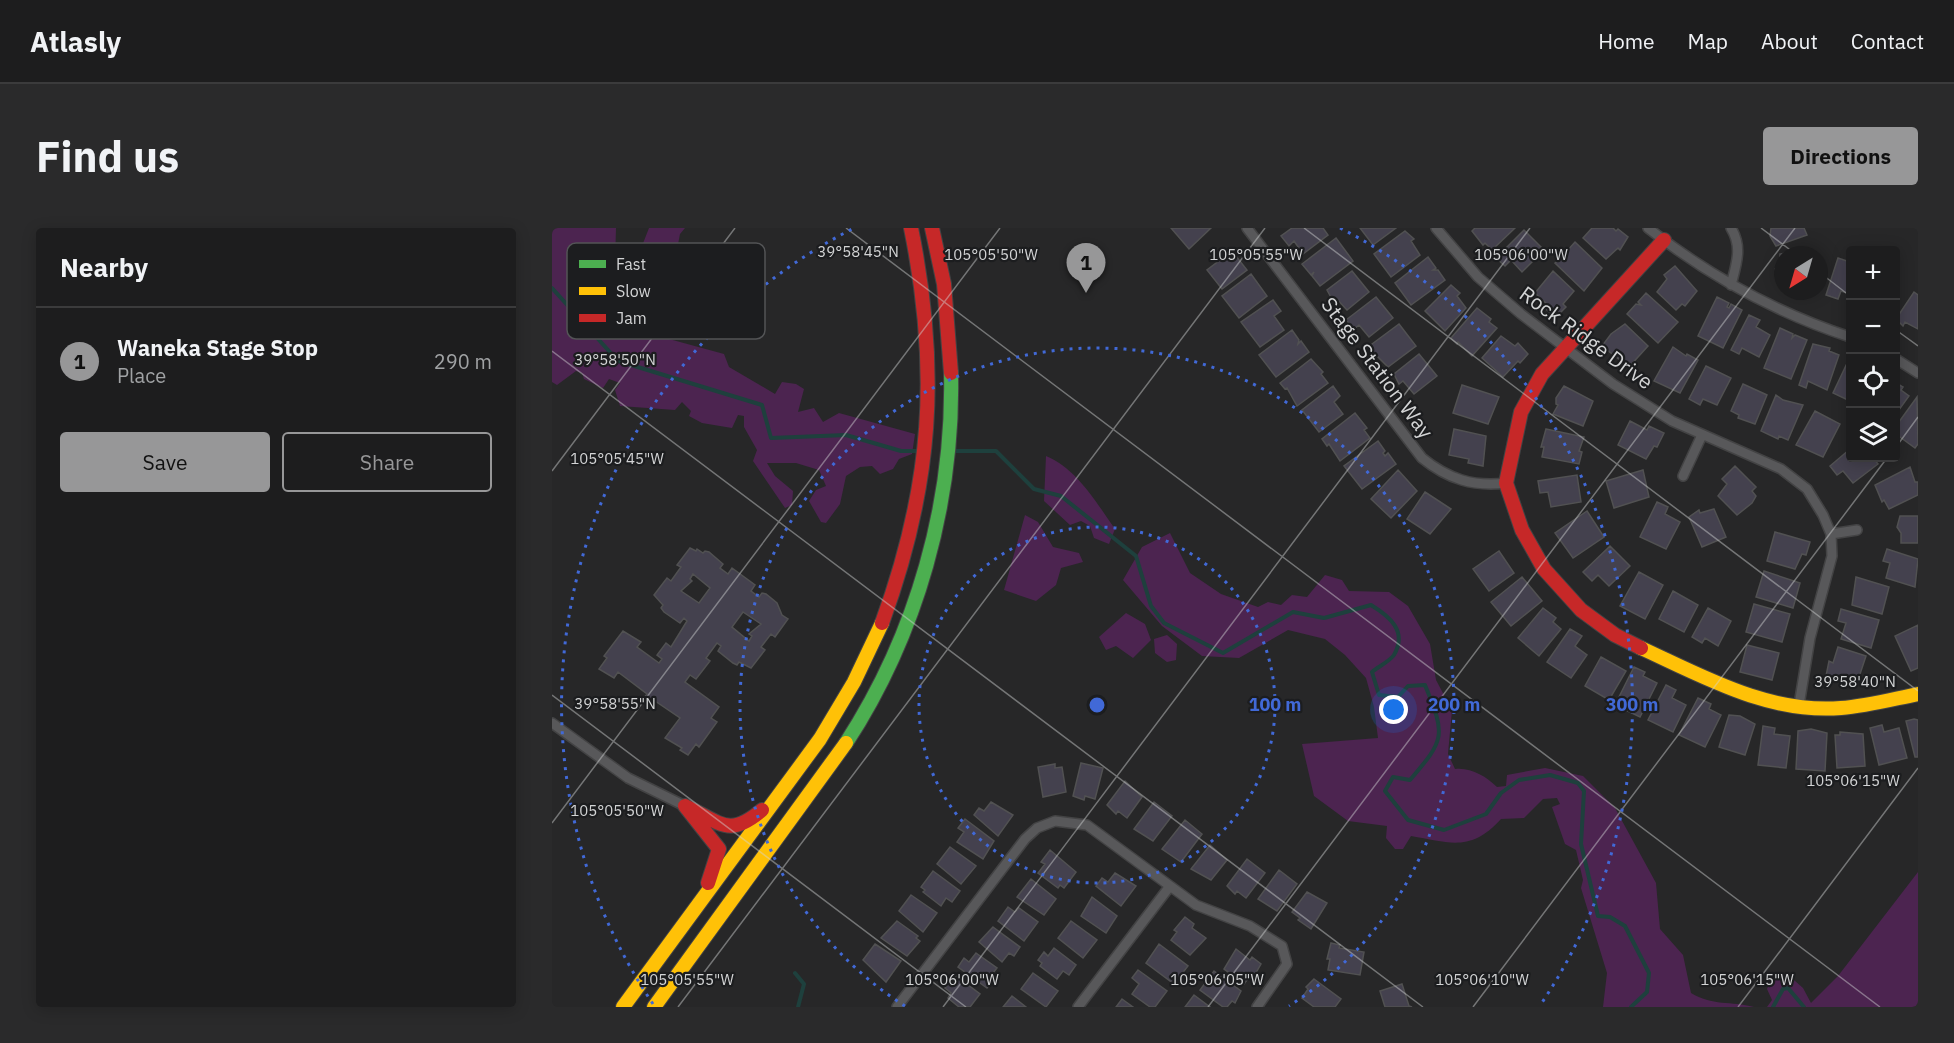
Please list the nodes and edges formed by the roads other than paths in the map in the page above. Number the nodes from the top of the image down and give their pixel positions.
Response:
1 (911, 228) edge
2 (932, 228) edge
3 (1247, 228) edge
4 (1436, 228) edge
5 (1648, 228) edge
6 (1731, 228) edge
7 (1664, 240) junction
8 (1731, 285) junction
9 (1846, 335) edge
10 (1563, 349) junction
11 (1900, 362) edge
12 (1918, 373) edge
13 (1701, 435) junction
14 (1683, 476) dead end
15 (1506, 483) junction
16 (1857, 530) dead end
17 (1831, 534) junction
18 (1918, 694) edge
19 (1799, 705) junction
20 (552, 723) edge
21 (774, 802) junction
22 (685, 806) junction
23 (1170, 886) junction
24 (700, 902) junction
25 (636, 989) junction
26 (658, 1003) edge
27 (623, 1007) edge
28 (631, 1007) edge
29 (897, 1007) edge
30 (1078, 1007) edge
31 (1257, 1007) edge

1 - 21 main road
2 - 26 main road
3 - 15 street, Stage Station Way
4 - 10 street, Rock Ridge Drive
5 - 7 street
6 - 8 street
7 - 8 street
7 - 10 main road
8 - 9 street
10 - 13 street, Rock Ridge Drive
10 - 15 main road
11 - 12 street
13 - 14 street
13 - 17 street, Rock Ridge Drive
15 - 19 main road
16 - 17 street
17 - 19 street, Rock Ridge Drive
18 - 19 main road
20 - 22 street
21 - 22 main road
21 - 24 main road
22 - 24 main road
23 - 29 street
23 - 30 street
23 - 31 street
24 - 25 main road
25 - 27 main road
25 - 28 main road

